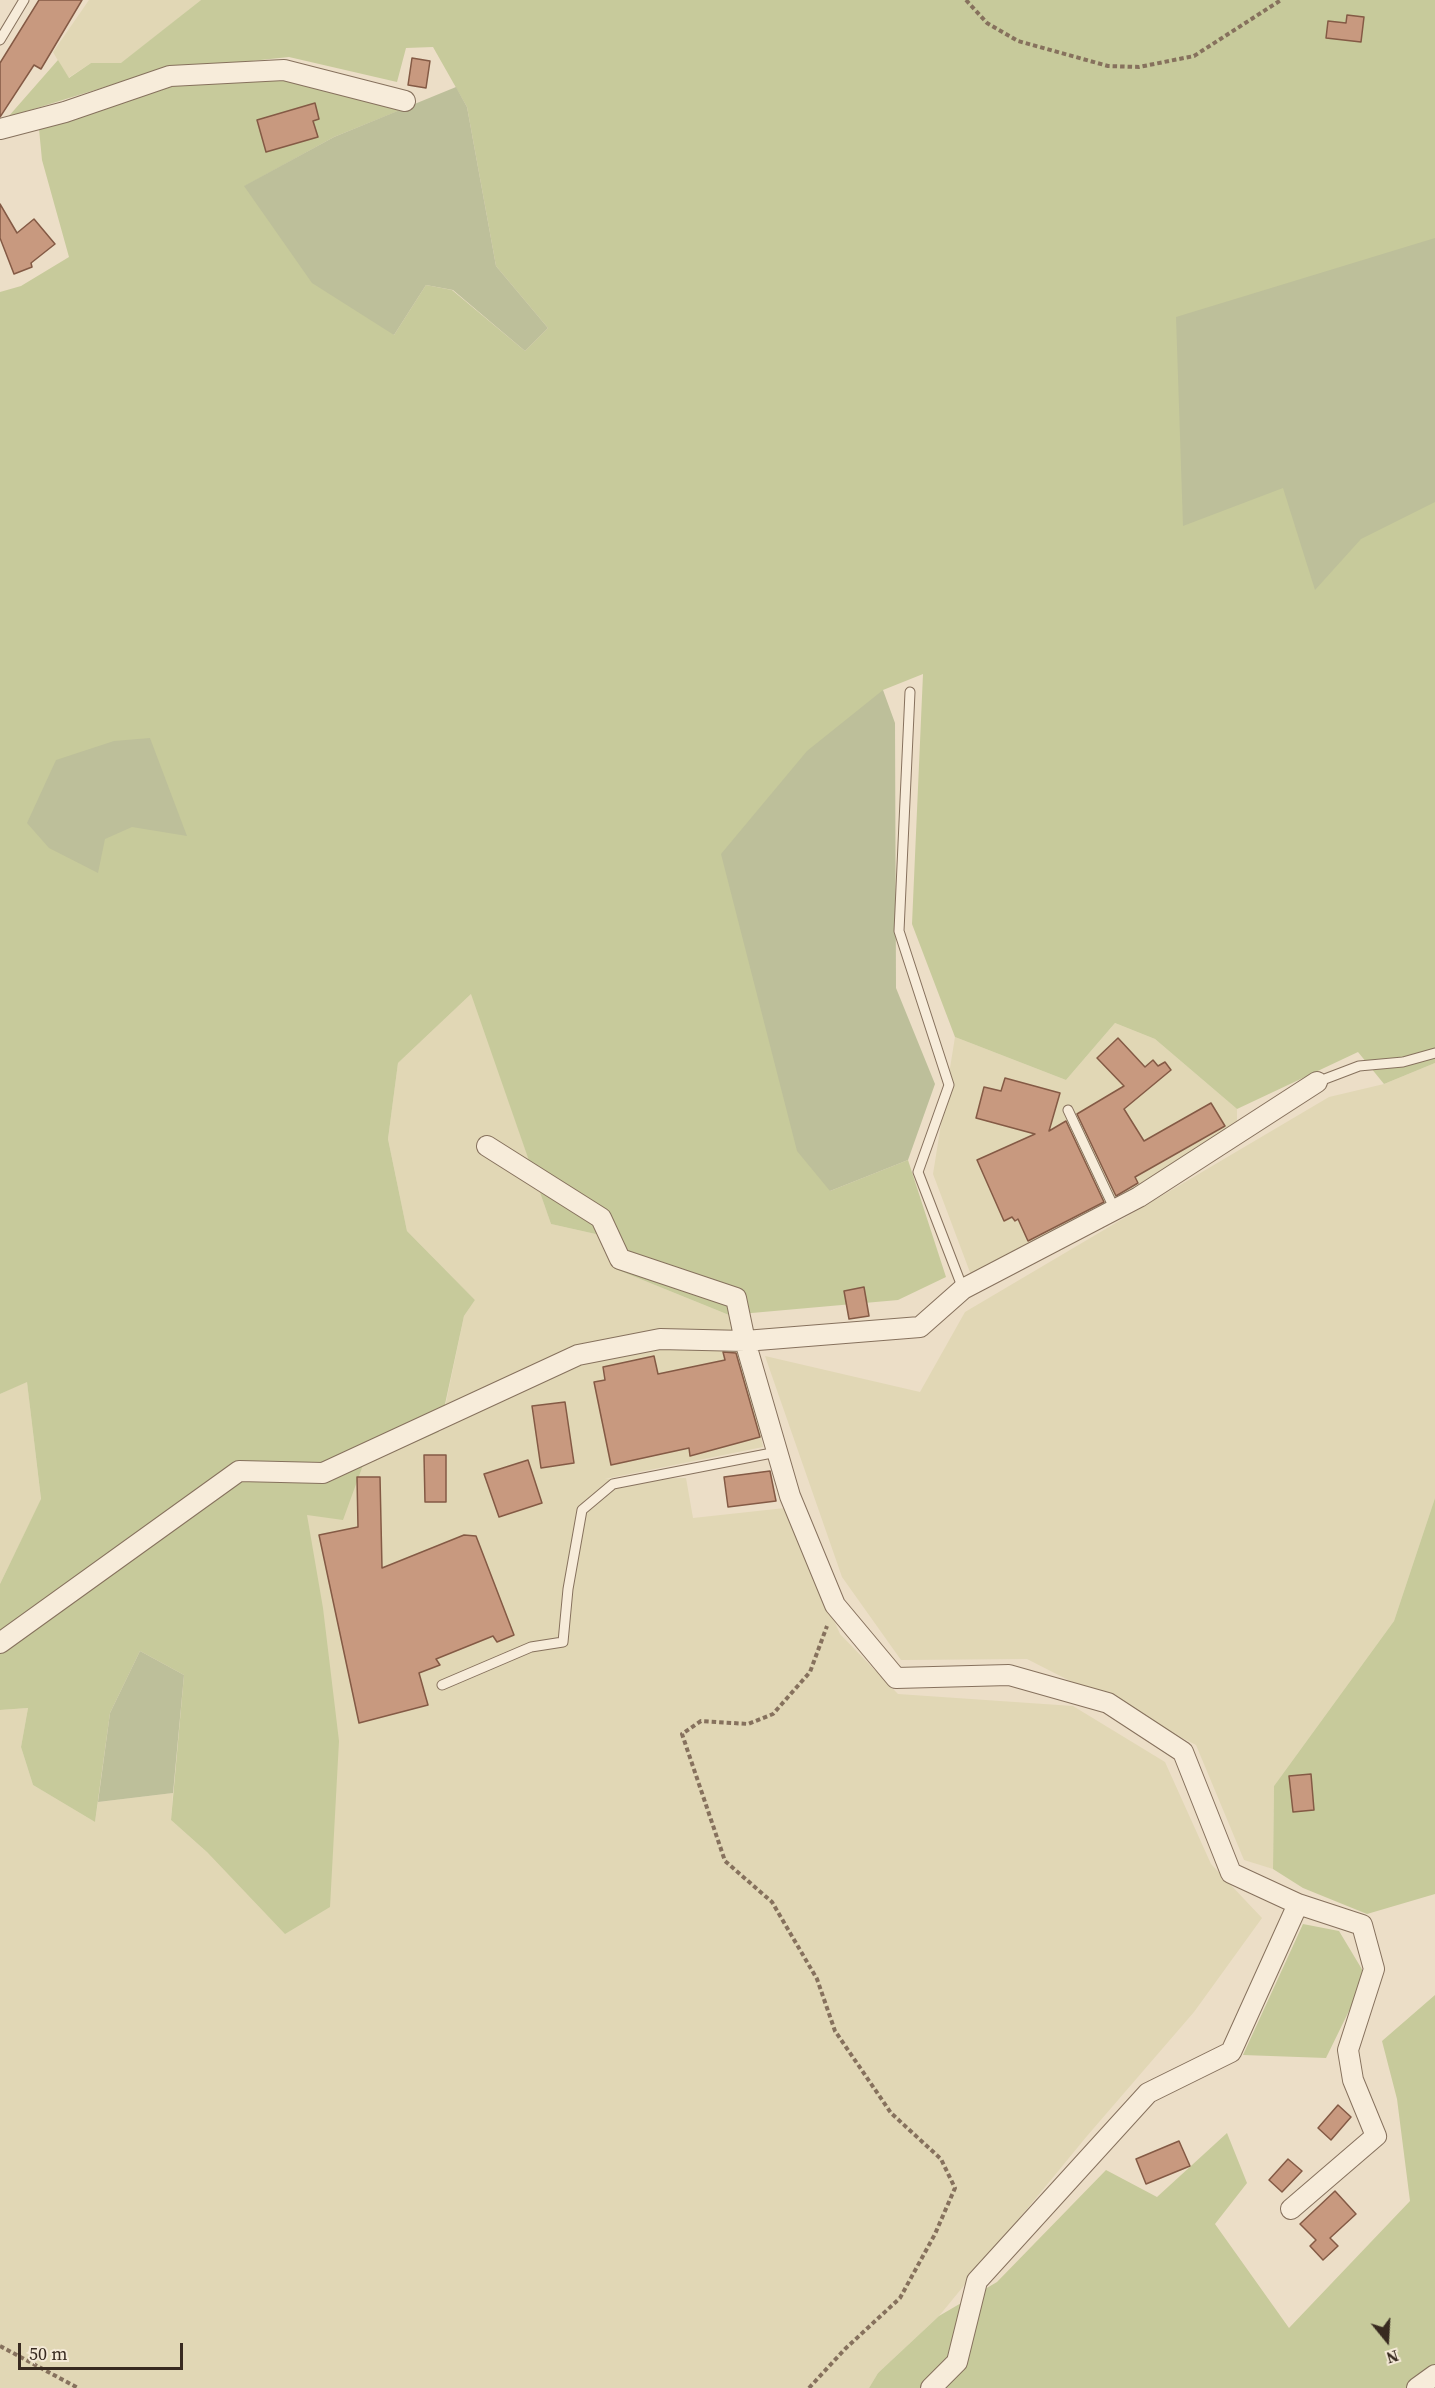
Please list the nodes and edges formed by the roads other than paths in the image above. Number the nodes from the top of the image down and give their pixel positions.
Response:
1 (24, 0) edge
2 (0, 40) edge
3 (405, 101) dead end
4 (0, 129) edge
5 (910, 692) dead end
6 (1435, 1053) edge
7 (1317, 1082) joint
8 (1068, 1110) dead end
9 (487, 1146) dead end
10 (1115, 1210) junction
11 (963, 1289) junction
12 (745, 1341) junction
13 (777, 1452) junction
14 (0, 1643) edge
15 (442, 1685) dead end
16 (1298, 1904) junction
17 (1291, 2209) dead end
18 (1435, 2375) edge
19 (931, 2388) edge
20 (1417, 2388) edge

1 - 2 lane
3 - 4 street
5 - 11 lane
6 - 7 lane
7 - 10 street
8 - 10 lane
9 - 12 street
10 - 11 street
11 - 12 street
12 - 13 street
12 - 14 street
13 - 15 lane
13 - 16 street
16 - 17 street
16 - 19 street
18 - 20 street

